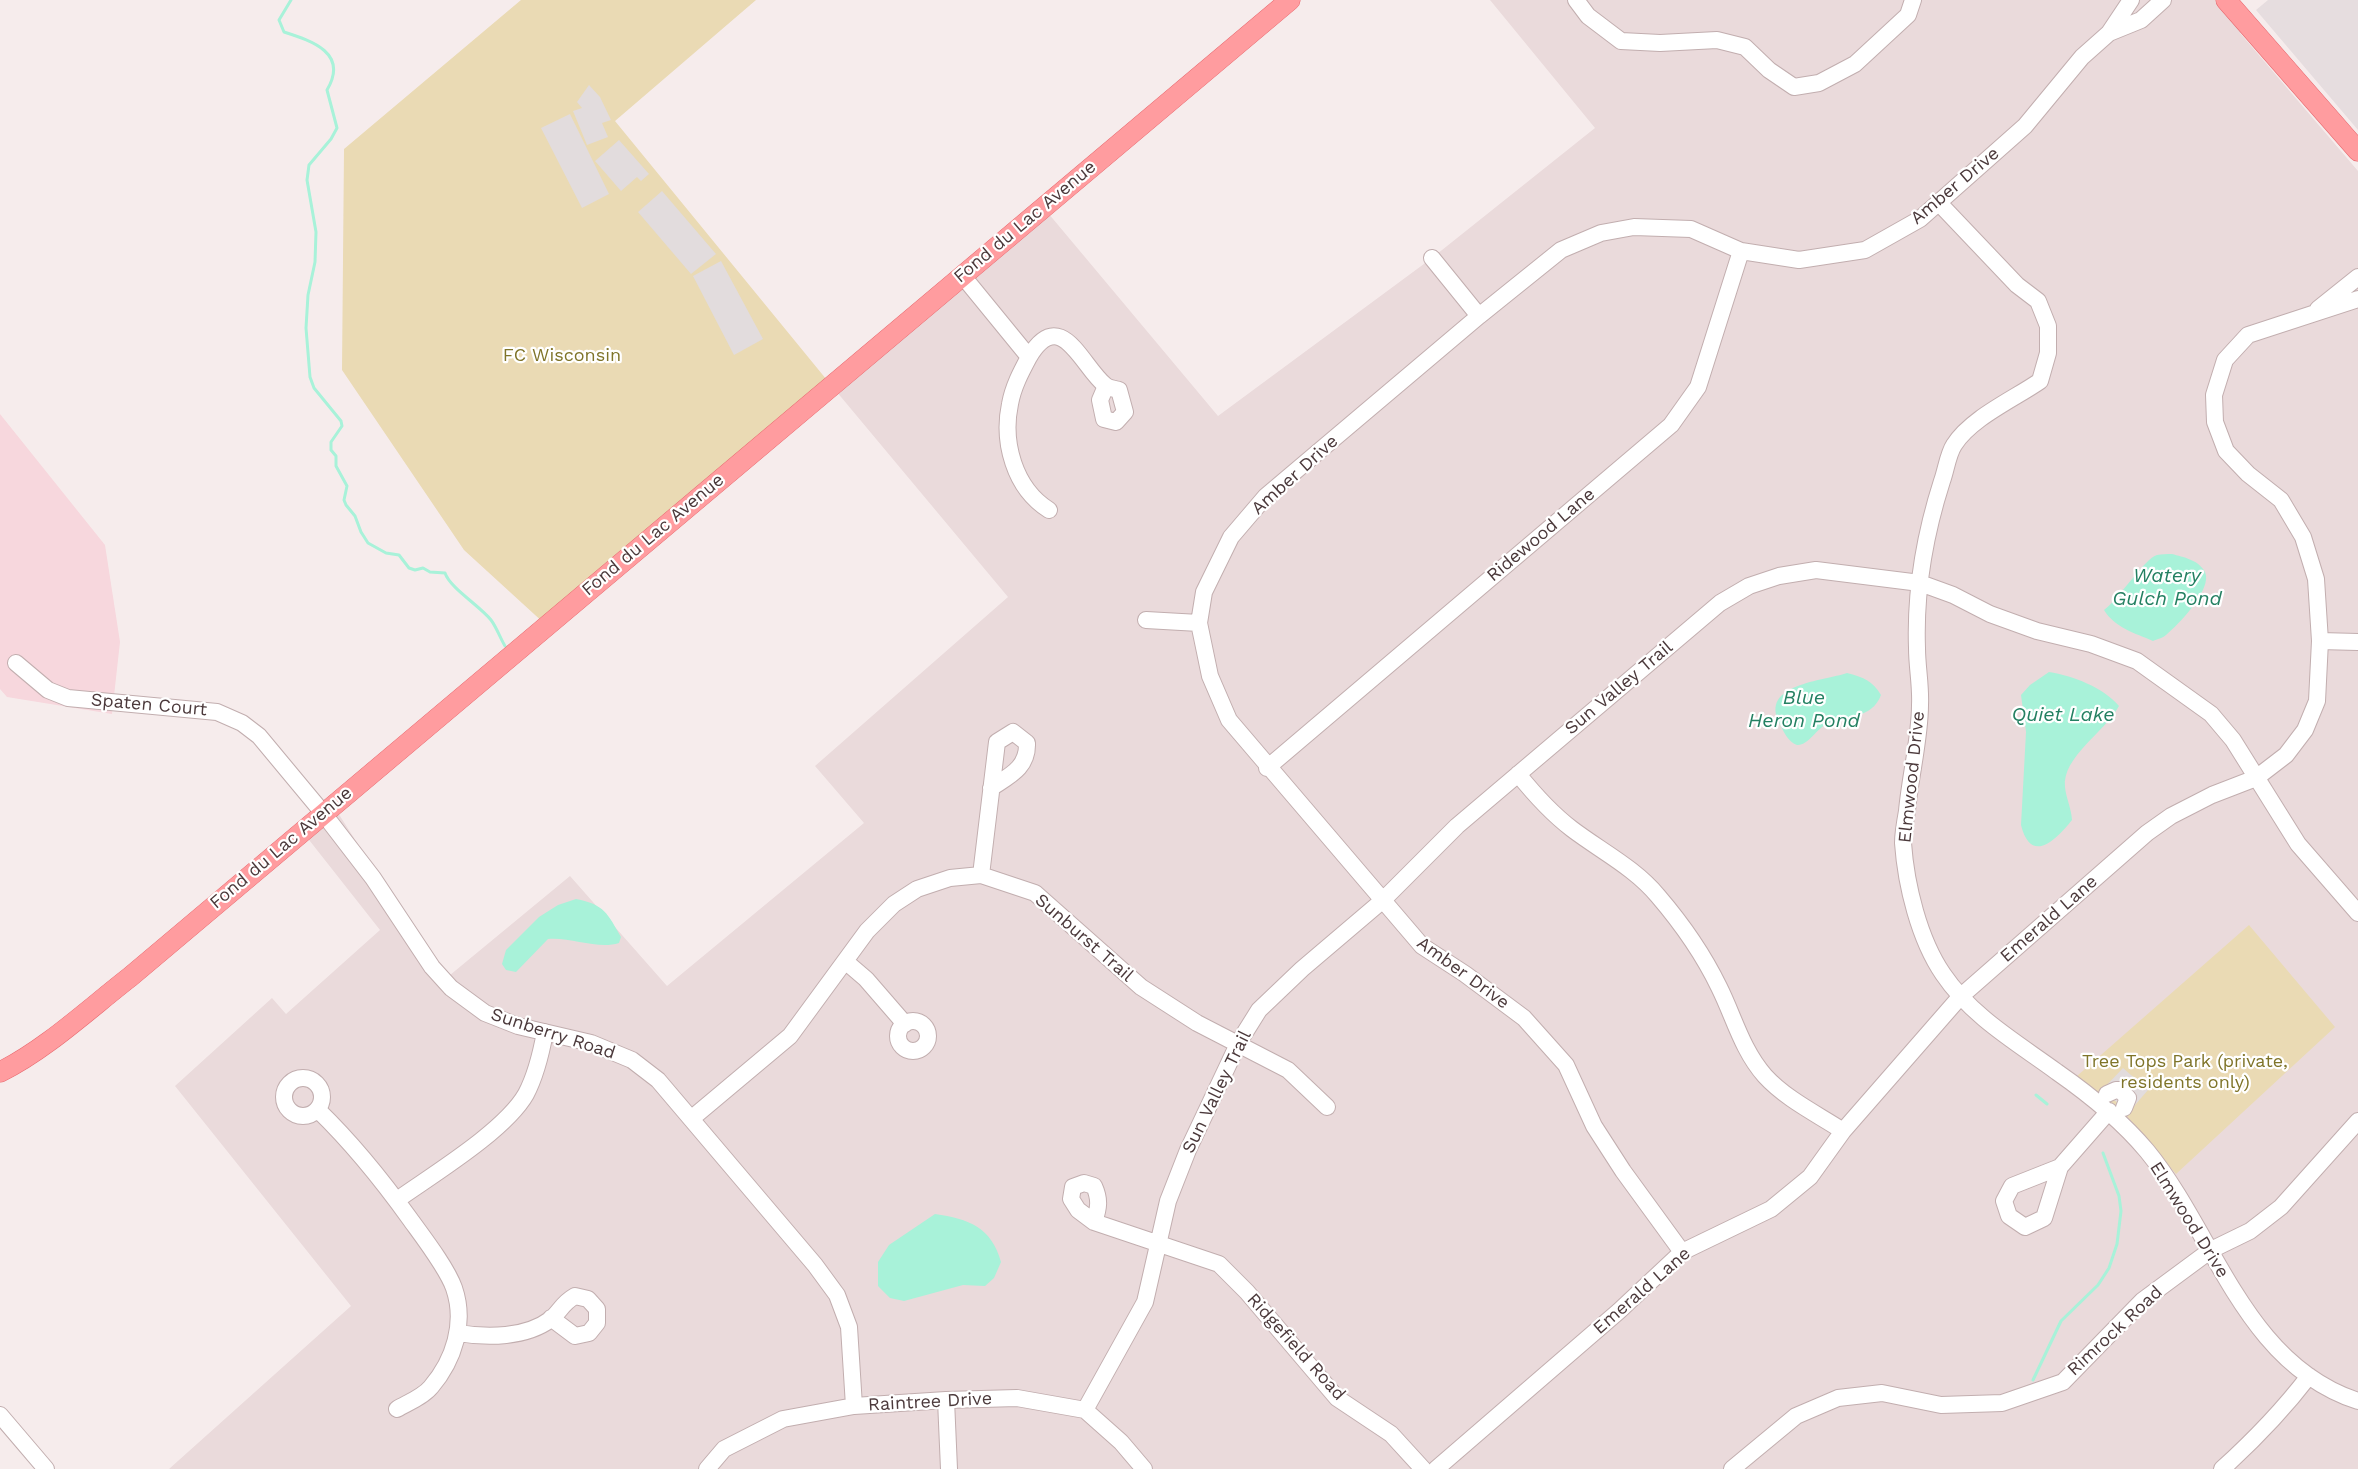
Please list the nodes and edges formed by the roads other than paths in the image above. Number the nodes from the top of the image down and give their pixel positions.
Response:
1 (1290, 0) edge
2 (1576, 0) edge
3 (1913, 0) edge
4 (2131, 0) edge
5 (2163, 0) edge
6 (2226, 0) edge
7 (2109, 33) junction
8 (2358, 151) edge
9 (1939, 203) junction
10 (1741, 251) junction
11 (1432, 258) dead end
12 (962, 275) junction
13 (2358, 277) edge
14 (2358, 299) edge
15 (2310, 315) junction
16 (1479, 316) junction
17 (1029, 357) junction
18 (1106, 386) dead end
19 (1049, 510) dead end
20 (1920, 583) junction
21 (1146, 620) dead end
22 (1199, 623) junction
23 (2320, 641) junction
24 (2358, 642) edge
25 (16, 663) dead end
26 (1267, 768) junction
27 (1518, 774) junction
28 (2256, 778) junction
29 (991, 788) dead end
30 (323, 813) junction
31 (981, 875) junction
32 (1382, 901) junction
33 (2358, 914) edge
34 (845, 962) junction
35 (1960, 997) junction
36 (905, 1024) dead end
37 (545, 1032) junction
38 (1239, 1042) junction
39 (4, 1072) edge
40 (2114, 1105) junction
41 (1327, 1107) dead end
42 (318, 1110) dead end
43 (691, 1119) junction
44 (2358, 1122) edge
45 (1843, 1131) junction
46 (2060, 1167) dead end
47 (397, 1200) junction
48 (1095, 1222) dead end
49 (1158, 1244) junction
50 (2211, 1250) junction
51 (1682, 1252) junction
52 (551, 1318) dead end
53 (458, 1333) junction
54 (2309, 1376) junction
55 (946, 1400) junction
56 (2358, 1401) edge
57 (854, 1406) junction
58 (397, 1409) dead end
59 (1085, 1410) junction
60 (0, 1415) edge
61 (46, 1469) edge
62 (707, 1469) edge
63 (949, 1469) edge
64 (1144, 1469) edge
65 (1423, 1469) edge
66 (1436, 1469) edge
67 (1732, 1469) edge
68 (2222, 1469) edge

1 - 12 main road, Fond du Lac Avenue
2 - 3 street
4 - 7 street, Amber Drive
5 - 7 street, Amber Drive
6 - 8 main road
7 - 9 street, Amber Drive
9 - 10 street, Amber Drive
9 - 20 street, Elmwood Drive
10 - 16 street, Amber Drive
10 - 26 street, Ridewood Lane
11 - 16 street
12 - 17 street
12 - 30 main road, Fond du Lac Avenue
13 - 15 street, Emerald Lane
14 - 15 street, Emerald Lane
15 - 23 street, Emerald Lane
16 - 22 street, Amber Drive
17 - 18 street
17 - 19 street
20 - 27 street, Sun Valley Trail
20 - 28 street, Sun Valley Trail
20 - 35 street, Elmwood Drive
21 - 22 street
22 - 26 street, Amber Drive
23 - 24 street
23 - 28 street, Emerald Lane
25 - 30 street, Spaten Court
26 - 32 street, Amber Drive
27 - 32 street, Sun Valley Trail
27 - 45 street
28 - 33 street
28 - 35 street, Emerald Lane
29 - 31 street
30 - 37 street, Sunberry Road
30 - 39 main road, Fond du Lac Avenue
31 - 34 street, Sunburst Trail
31 - 38 street, Sunburst Trail
32 - 38 street, Sun Valley Trail
32 - 51 street, Amber Drive
34 - 36 street
34 - 43 street, Sunburst Trail
35 - 40 street, Elmwood Drive
35 - 45 street, Emerald Lane
37 - 43 street, Sunberry Road
37 - 47 street
38 - 41 street, Sunburst Trail
38 - 49 street, Sun Valley Trail
40 - 46 street
40 - 50 street, Elmwood Drive
42 - 47 street
43 - 57 street, Sunberry Road
44 - 50 street, Rimrock Road
45 - 51 street, Emerald Lane
47 - 53 street
48 - 49 street, Ridgefield Road
49 - 59 street, Sun Valley Trail
49 - 65 street, Ridgefield Road
50 - 54 street, Elmwood Drive
50 - 67 street, Rimrock Road
51 - 66 street, Emerald Lane
52 - 53 street
53 - 58 street
54 - 56 street, Elmwood Drive
54 - 68 street
55 - 57 street, Raintree Drive
55 - 59 street, Raintree Drive
55 - 63 street
57 - 62 street, Raintree Drive
59 - 64 street
60 - 61 street

